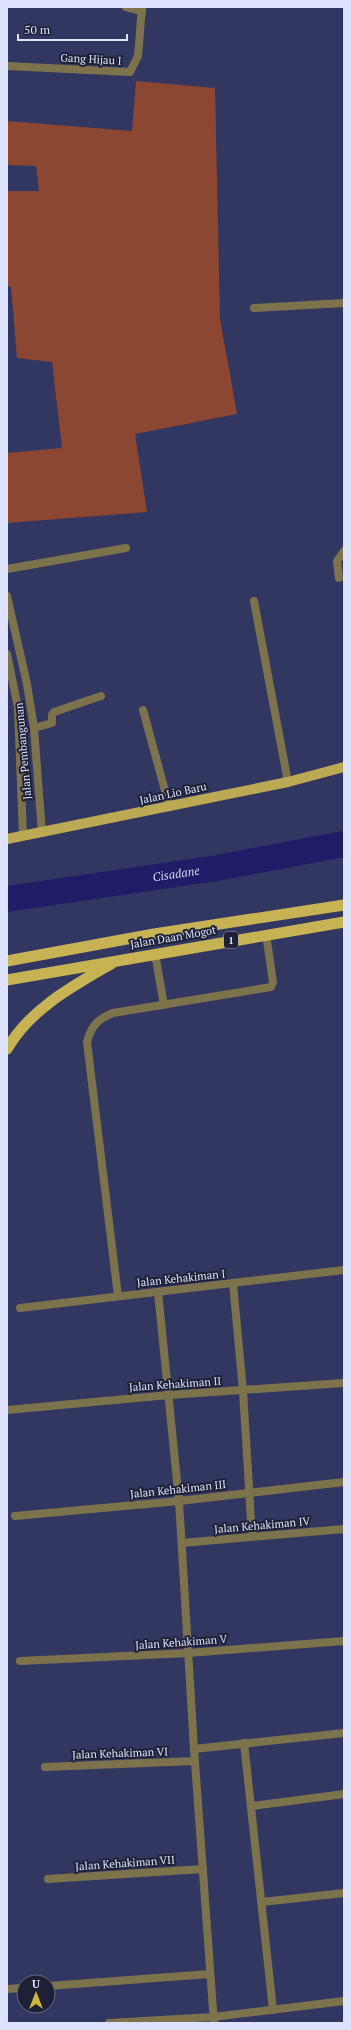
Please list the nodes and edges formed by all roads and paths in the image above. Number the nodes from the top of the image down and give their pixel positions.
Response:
1 (126, 7) edge
2 (142, 9) edge
3 (7, 66) edge
4 (344, 304) edge
5 (254, 308) dead end
6 (126, 548) dead end
7 (344, 551) edge
8 (7, 569) edge
9 (339, 578) dead end
10 (7, 596) edge
11 (254, 601) dead end
12 (7, 654) edge
13 (102, 696) dead end
14 (144, 710) dead end
15 (34, 728) junction
16 (344, 767) edge
17 (288, 782) junction
18 (169, 805) junction
19 (42, 833) junction
20 (23, 836) junction
21 (7, 839) edge
22 (344, 905) edge
23 (344, 922) edge
24 (266, 934) junction
25 (155, 954) junction
26 (119, 960) junction
27 (7, 961) edge
28 (7, 980) edge
29 (164, 1005) junction
30 (7, 1049) edge
31 (344, 1270) edge
32 (232, 1283) junction
33 (158, 1292) junction
34 (118, 1296) junction
35 (20, 1308) dead end
36 (344, 1383) edge
37 (243, 1391) junction
38 (169, 1395) junction
39 (7, 1410) edge
40 (344, 1482) edge
41 (251, 1492) junction
42 (179, 1501) junction
43 (15, 1516) dead end
44 (344, 1529) edge
45 (252, 1536) junction
46 (182, 1543) junction
47 (344, 1640) edge
48 (188, 1653) junction
49 (20, 1662) dead end
50 (344, 1733) edge
51 (244, 1743) junction
52 (194, 1749) junction
53 (195, 1761) junction
54 (45, 1767) dead end
55 (344, 1794) edge
56 (252, 1806) junction
57 (203, 1869) junction
58 (48, 1878) dead end
59 (344, 1893) edge
60 (262, 1902) junction
61 (210, 1974) junction
62 (56, 1985) edge
63 (344, 2001) edge
64 (273, 2010) junction
65 (214, 2020) edge
66 (109, 2023) edge

1 - 2 street
2 - 3 street, Gang Hijau I
4 - 5 street
6 - 8 street
7 - 9 street
10 - 15 street, Jalan Pembangunan
11 - 17 street
12 - 20 street, Jalan Pembangunan
13 - 15 street
14 - 18 street
15 - 19 street, Jalan Pembangunan
16 - 17 main road, Jalan Lio Baru
17 - 18 main road, Jalan Lio Baru
18 - 19 main road, Jalan Lio Baru
19 - 20 main road, Jalan Lio Baru
20 - 21 main road, Jalan Lio Baru
22 - 27 highway, Jalan Daan Mogot / 1
23 - 24 highway, Jalan Daan Mogot / 1
24 - 25 highway, Jalan Daan Mogot / 1
24 - 29 street
25 - 26 highway, Jalan Daan Mogot / 1
25 - 29 street
26 - 28 highway, Jalan Daan Mogot / 1
26 - 30 highway
29 - 34 street
31 - 32 street, Jalan Kehakiman I
32 - 33 street, Jalan Kehakiman I
32 - 37 street
33 - 34 street, Jalan Kehakiman I
33 - 38 street
34 - 35 street, Jalan Kehakiman I
36 - 37 street, Jalan Kehakiman II
37 - 38 street, Jalan Kehakiman II
37 - 41 street
38 - 39 street, Jalan Kehakiman II
38 - 42 street
40 - 41 street, Jalan Kehakiman III
41 - 42 street, Jalan Kehakiman III
41 - 45 street
42 - 43 street, Jalan Kehakiman III
42 - 46 street
44 - 45 street, Jalan Kehakiman IV
45 - 46 street, Jalan Kehakiman IV
46 - 48 street
47 - 48 street, Jalan Kehakiman V
48 - 49 street, Jalan Kehakiman V
48 - 52 street
50 - 51 street
51 - 52 street
51 - 56 street
52 - 53 street
53 - 54 street, Jalan Kehakiman VI
53 - 57 street
55 - 56 street
56 - 60 street
57 - 58 street, Jalan Kehakiman VII
57 - 61 street
59 - 60 street
60 - 64 street
61 - 62 street
61 - 65 street
63 - 64 street
64 - 65 street
65 - 66 street

